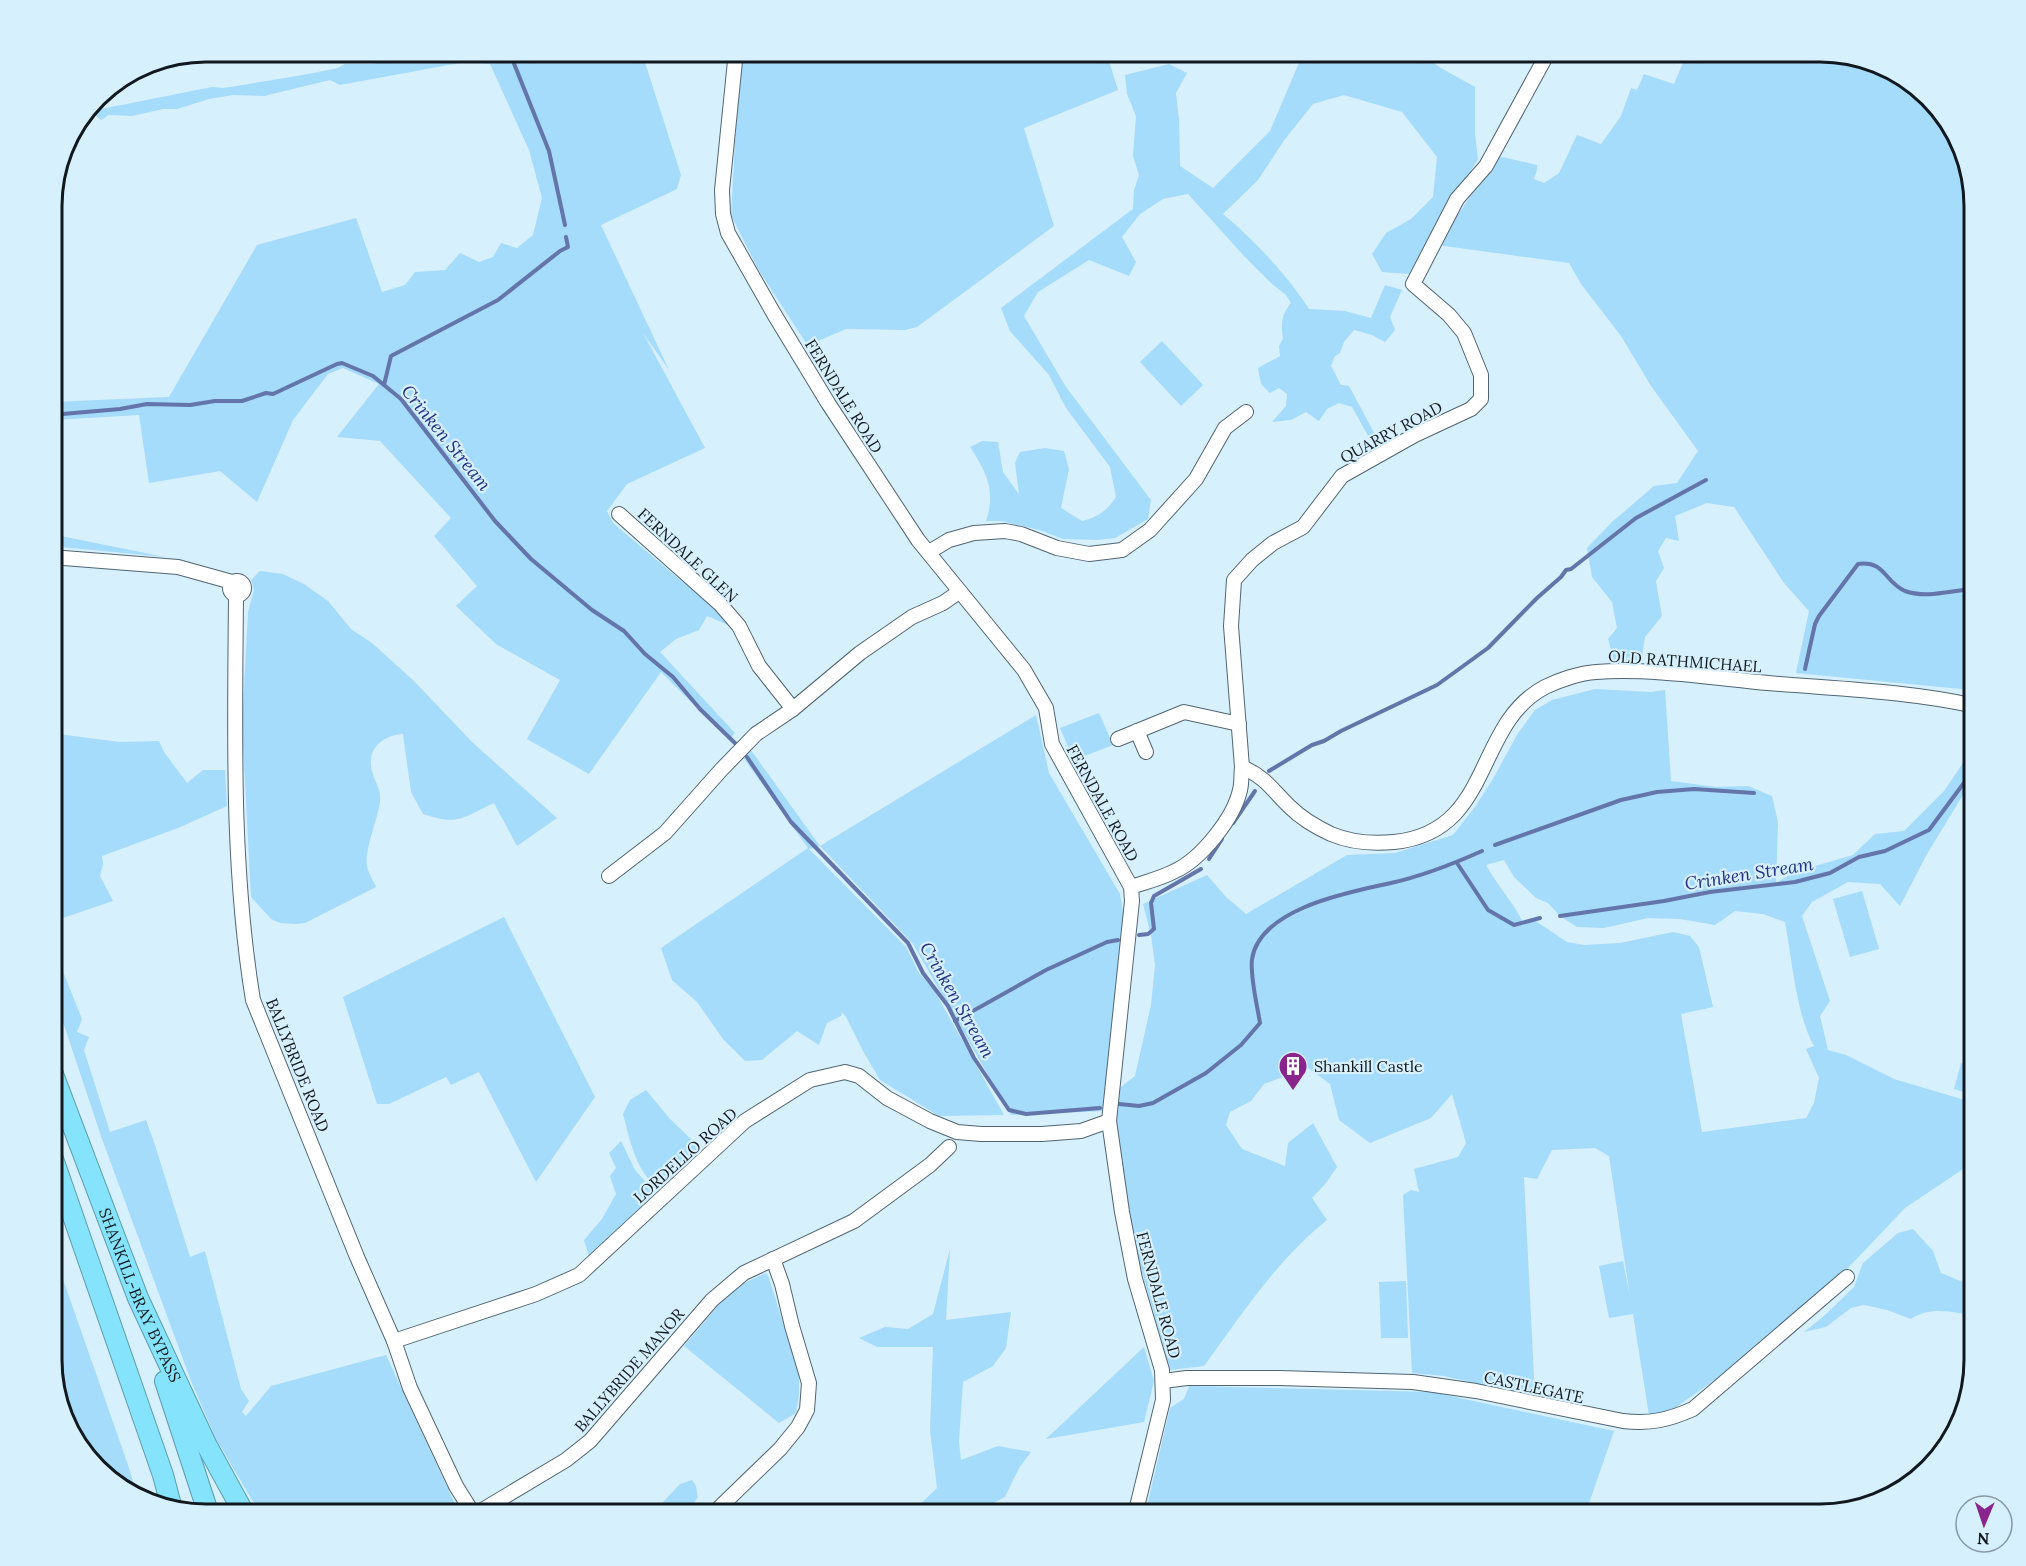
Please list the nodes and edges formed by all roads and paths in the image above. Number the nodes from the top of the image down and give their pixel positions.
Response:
1 (1543, 61) edge
2 (735, 62) edge
3 (1246, 412) dead end
4 (619, 514) dead end
5 (929, 552) junction
6 (62, 558) edge
7 (959, 591) junction
8 (1964, 704) edge
9 (793, 709) junction
10 (1239, 724) junction
11 (1137, 731) junction
12 (1118, 739) dead end
13 (1146, 752) dead end
14 (1242, 767) junction
15 (609, 876) dead end
16 (1131, 887) junction
17 (62, 1098) edge
18 (1109, 1121) junction
19 (949, 1147) dead end
20 (62, 1185) edge
21 (773, 1259) junction
22 (1847, 1278) dead end
23 (138, 1298) junction
24 (394, 1341) junction
25 (1163, 1381) junction
26 (171, 1500) edge
27 (205, 1504) edge
28 (239, 1504) edge
29 (467, 1504) edge
30 (492, 1504) edge
31 (723, 1504) edge
32 (1138, 1504) edge

1 - 10 street, QUARRY ROAD
2 - 5 street, FERNDALE ROAD
3 - 5 street
4 - 9 street, FERNDALE GLEN
5 - 7 street, FERNDALE ROAD
6 - 24 street, BALLYBRIDE ROAD
7 - 9 street
7 - 16 street, FERNDALE ROAD
8 - 14 street, OLD RATHMICHAEL
9 - 15 street
10 - 11 street
10 - 14 street, QUARRY ROAD
11 - 12 street
11 - 13 street
14 - 16 street, QUARRY ROAD
16 - 18 street, FERNDALE ROAD
17 - 23 highway, SHANKILL-BRAY BYPASS
18 - 24 street, LORDELLO ROAD
18 - 25 street, FERNDALE ROAD
19 - 21 street, BALLYBRIDE MANOR
20 - 26 highway, SHANKILL-BRAY BYPASS
21 - 30 street, BALLYBRIDE MANOR
21 - 31 street
22 - 25 street, CASTLEGATE
23 - 27 highway
23 - 28 highway, SHANKILL-BRAY BYPASS
24 - 29 street, BALLYBRIDE ROAD
25 - 32 street, FERNDALE ROAD

